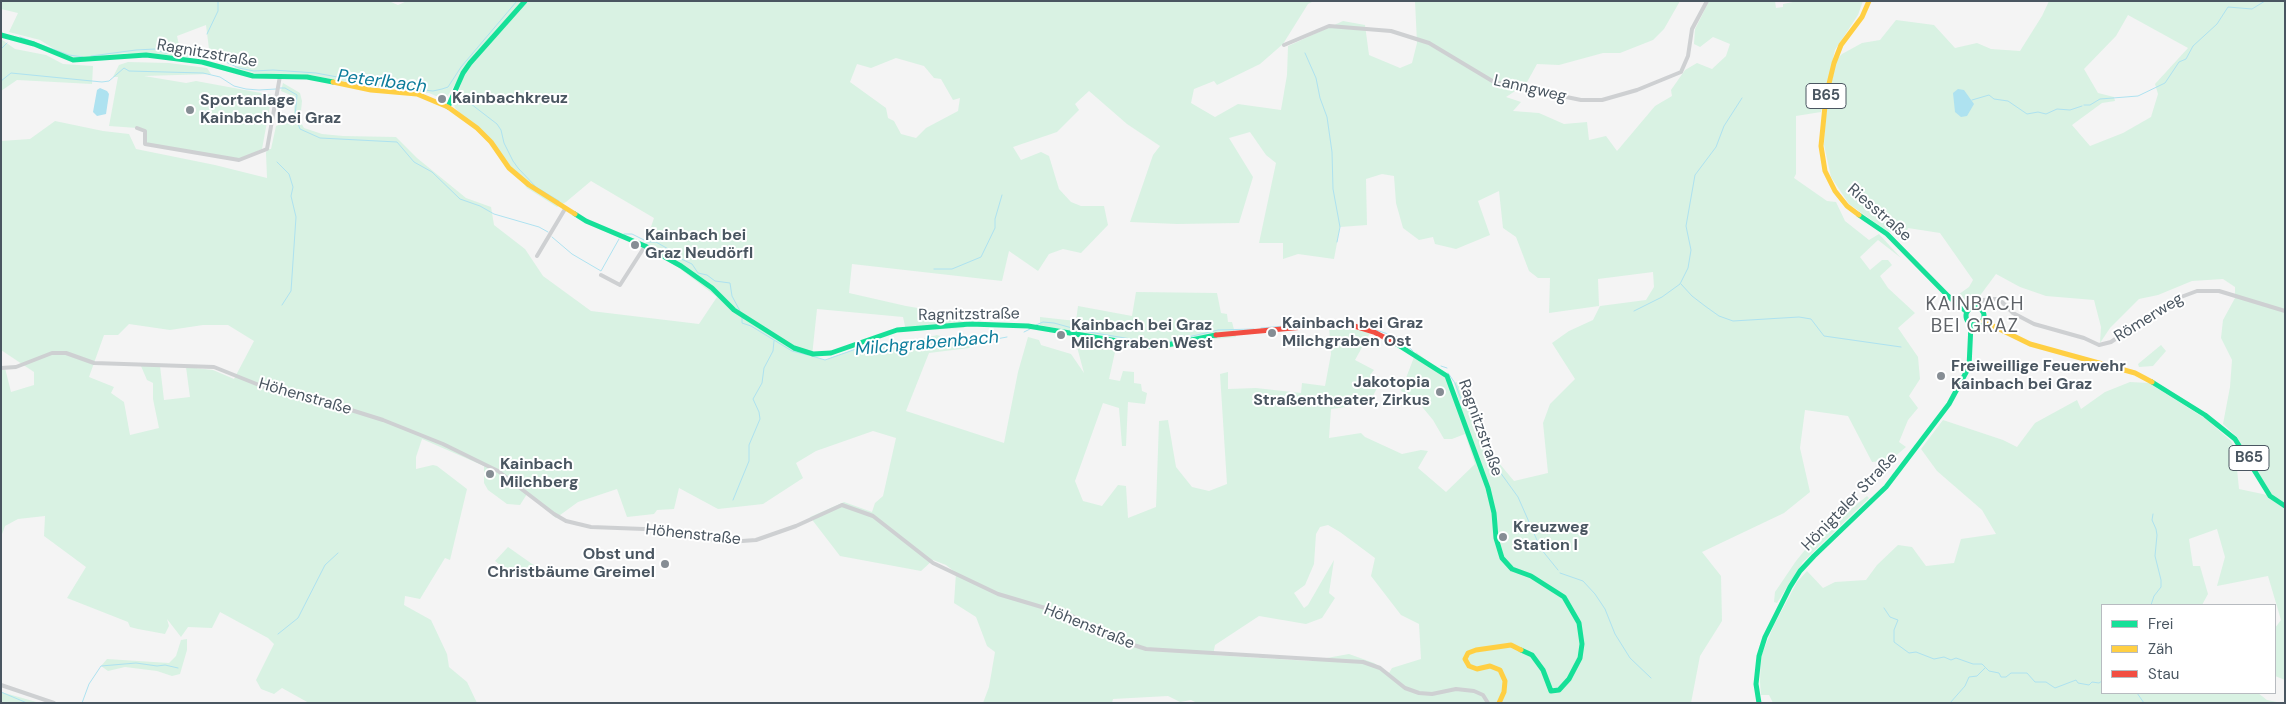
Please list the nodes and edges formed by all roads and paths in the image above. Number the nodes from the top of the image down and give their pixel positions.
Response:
1 (525, 1) edge
2 (1707, 1) edge
3 (1869, 1) edge
4 (1, 35) edge
5 (1284, 45) dead end
6 (280, 76) junction
7 (448, 107) junction
8 (137, 128) dead end
9 (566, 208) junction
10 (645, 246) junction
11 (537, 256) dead end
12 (601, 275) dead end
13 (1980, 309) junction
14 (1968, 312) junction
15 (2285, 312) edge
16 (1983, 320) junction
17 (1970, 324) junction
18 (1, 368) edge
19 (2285, 506) edge
20 (1, 685) edge
21 (54, 703) edge
22 (1488, 703) edge
23 (1499, 703) edge
24 (1759, 703) edge

1 - 7 main road
2 - 5 street, Lanngweg
3 - 14 main road, Riesstraße / B65
4 - 6 main road, Ragnitzstraße
6 - 7 main road, Ragnitzstraße
6 - 8 street
7 - 9 main road, Ragnitzstraße
9 - 10 main road, Ragnitzstraße
9 - 11 street
10 - 12 street
10 - 23 main road, Ragnitzstraße
13 - 14 main road
13 - 15 street, Römerweg
13 - 16 main road
14 - 17 main road
16 - 17 main road
16 - 19 main road, B65
17 - 24 main road, Hönigtaler Straße
18 - 22 street, Höhenstraße
20 - 21 street

